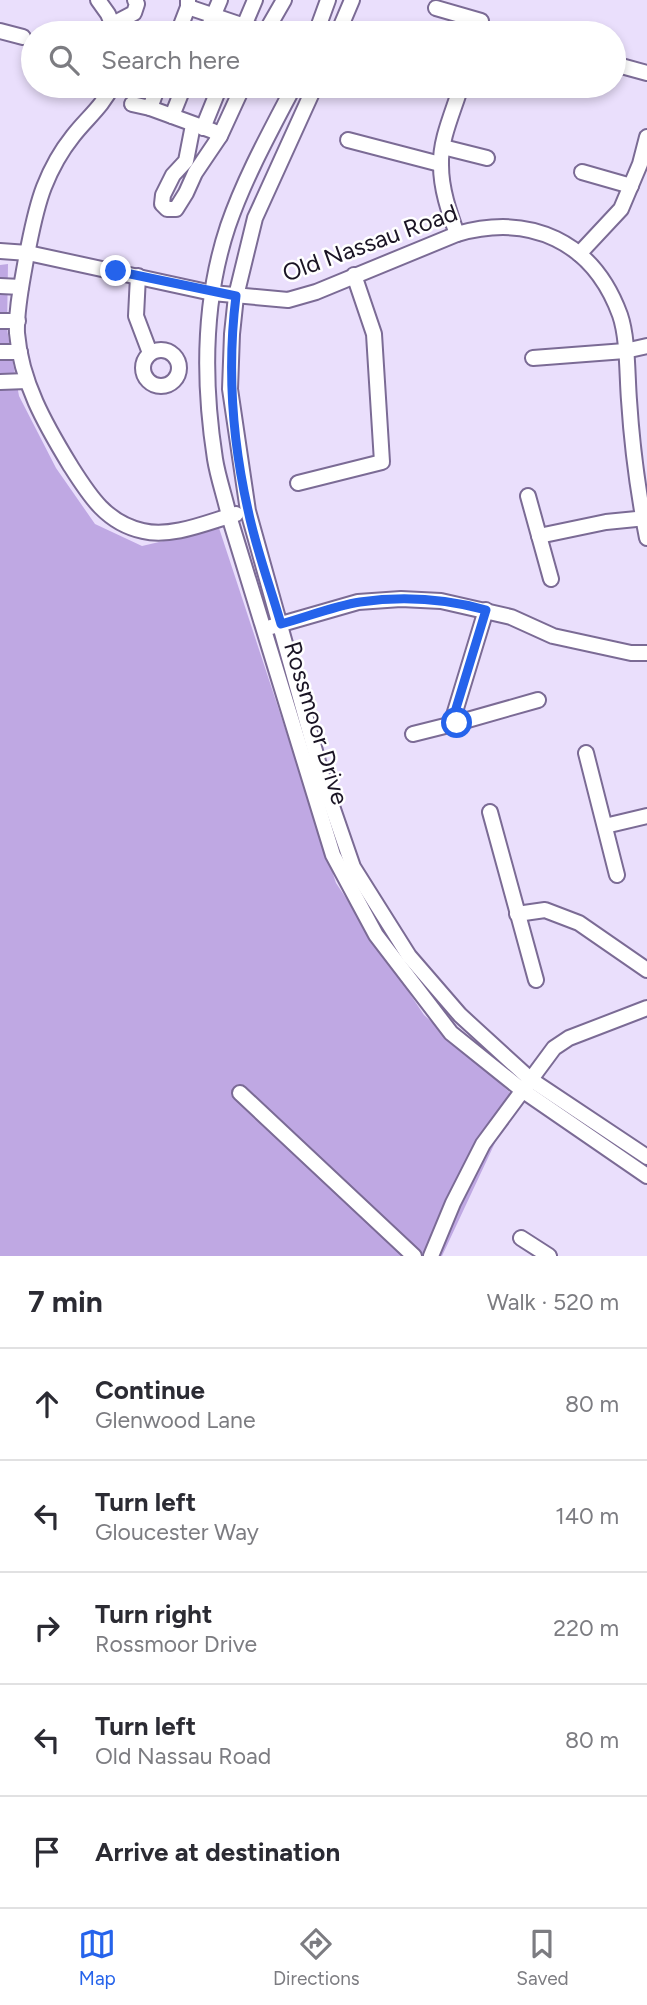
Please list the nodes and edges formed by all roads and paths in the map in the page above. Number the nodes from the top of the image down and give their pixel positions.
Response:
1 (97, 0) edge
2 (135, 0) edge
3 (220, 0) edge
4 (255, 0) edge
5 (284, 0) edge
6 (328, 0) edge
7 (353, 0) edge
8 (188, 4) edge
9 (436, 8) dead end
10 (213, 15) junction
11 (109, 21) edge
12 (124, 21) edge
13 (182, 21) edge
14 (211, 21) edge
15 (225, 21) edge
16 (246, 21) edge
17 (272, 21) edge
18 (320, 21) edge
19 (343, 21) edge
20 (350, 21) edge
21 (466, 21) edge
22 (0, 31) edge
23 (21, 36) edge
24 (626, 67) edge
25 (647, 73) edge
26 (106, 98) edge
27 (153, 98) edge
28 (179, 98) edge
29 (213, 98) edge
30 (237, 98) edge
31 (288, 98) edge
32 (310, 98) edge
33 (457, 98) edge
34 (132, 104) dead end
35 (150, 107) junction
36 (172, 116) junction
37 (198, 126) junction
38 (220, 136) junction
39 (647, 137) edge
40 (348, 140) dead end
41 (443, 147) junction
42 (487, 158) dead end
43 (440, 164) junction
44 (582, 173) dead end
45 (638, 179) edge
46 (234, 212) junction
47 (255, 218) junction
48 (457, 234) junction
49 (0, 251) edge
50 (28, 253) junction
51 (579, 254) junction
52 (354, 275) junction
53 (138, 276) junction
54 (0, 286) edge
55 (21, 287) junction
56 (212, 293) junction
57 (236, 296) junction
58 (0, 321) edge
59 (18, 321) junction
60 (647, 346) edge
61 (625, 351) junction
62 (0, 352) edge
63 (20, 352) junction
64 (150, 353) dead end
65 (533, 358) dead end
66 (27, 381) junction
67 (0, 382) edge
68 (298, 483) dead end
69 (528, 496) dead end
70 (248, 511) junction
71 (229, 516) junction
72 (645, 519) edge
73 (539, 536) junction
74 (647, 538) edge
75 (551, 579) dead end
76 (486, 610) junction
77 (281, 624) junction
78 (263, 629) junction
79 (647, 653) edge
80 (538, 700) dead end
81 (455, 719) junction
82 (413, 734) dead end
83 (586, 753) dead end
84 (489, 812) dead end
85 (647, 816) edge
86 (605, 826) junction
87 (617, 875) dead end
88 (517, 914) junction
89 (647, 970) edge
90 (536, 980) dead end
91 (647, 1008) edge
92 (526, 1085) junction
93 (240, 1093) dead end
94 (647, 1157) edge
95 (647, 1175) edge
96 (521, 1238) dead end
97 (414, 1256) edge
98 (431, 1256) edge
99 (549, 1256) edge

1 - 11 street
2 - 12 street
3 - 10 street
4 - 16 street
5 - 17 street
6 - 18 street
7 - 19 street
7 - 20 street
8 - 10 street
8 - 13 street
9 - 21 street
10 - 14 street
10 - 15 street
22 - 23 street
24 - 25 street
26 - 50 street
27 - 35 street
28 - 36 street
29 - 37 street
30 - 38 street
31 - 46 street, Rossmoor Drive
32 - 47 street, Rossmoor Drive
33 - 41 street
34 - 35 street
35 - 36 street
36 - 37 street
37 - 38 street
37 - 38 street
39 - 45 street
40 - 43 street
41 - 42 street
41 - 43 street
43 - 48 street
44 - 45 street
45 - 51 street
46 - 47 street
46 - 56 street, Rossmoor Drive
47 - 57 street, Rossmoor Drive
48 - 51 street, Old Nassau Road
48 - 52 street, Old Nassau Road
49 - 50 street, Old Nassau Road
50 - 53 street, Old Nassau Road
50 - 55 street
51 - 61 street, Old Nassau Road
52 - 57 street, Old Nassau Road
52 - 68 street
53 - 56 street, Old Nassau Road
53 - 64 street
54 - 55 street
55 - 59 street
56 - 57 street, Old Nassau Road
56 - 71 street, Rossmoor Drive
57 - 70 street, Rossmoor Drive
58 - 59 street
59 - 63 street
60 - 61 street
61 - 65 street
61 - 72 street, Old Nassau Road
62 - 63 street
63 - 66 street
66 - 67 street
66 - 71 street
69 - 73 street
70 - 71 street
70 - 77 street, Rossmoor Drive
71 - 78 street, Rossmoor Drive
72 - 73 street
72 - 74 street, Old Nassau Road
73 - 75 street
76 - 77 street
76 - 79 street
76 - 81 street
77 - 78 street
77 - 92 street, Rossmoor Drive
78 - 92 street, Rossmoor Drive
80 - 81 street
81 - 82 street
83 - 86 street
84 - 88 street
85 - 86 street
86 - 87 street
88 - 89 street
88 - 90 street
91 - 92 street
92 - 94 street, Rossmoor Drive
92 - 95 street, Rossmoor Drive
92 - 98 street
93 - 97 street
96 - 99 street

